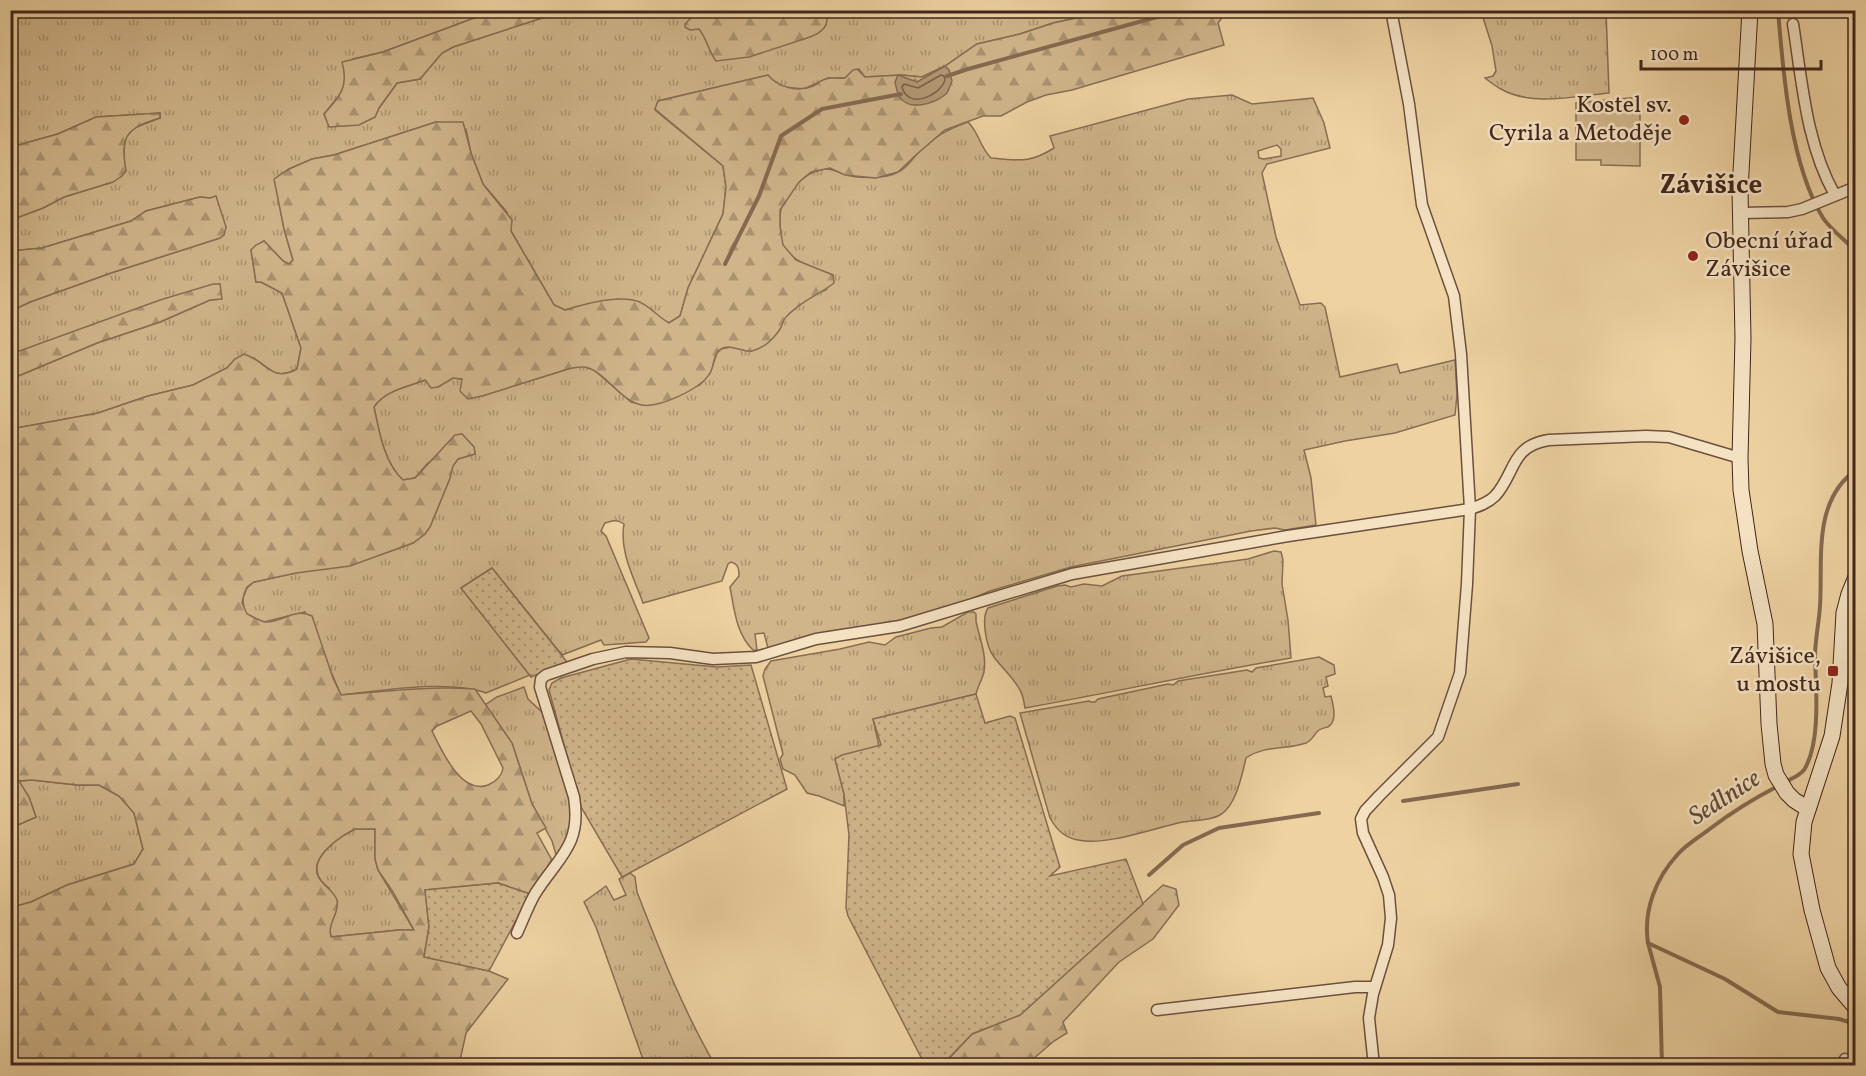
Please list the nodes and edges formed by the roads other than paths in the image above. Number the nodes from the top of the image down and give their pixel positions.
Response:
1 (1391, 10) edge
2 (1750, 10) edge
3 (1793, 24) dead end
4 (1856, 187) edge
5 (1831, 197) junction
6 (1740, 213) junction
7 (1740, 458) junction
8 (1470, 509) junction
9 (1856, 577) edge
10 (1808, 809) junction
11 (517, 933) dead end
12 (1375, 987) junction
13 (1856, 1008) edge
14 (1157, 1010) dead end
15 (1374, 1065) edge

1 - 8 street
2 - 6 street
3 - 5 street
4 - 5 street
5 - 6 street
6 - 7 street
7 - 8 street
7 - 10 street
8 - 11 street
8 - 12 street
9 - 10 street
10 - 13 street
12 - 14 street
12 - 15 street

